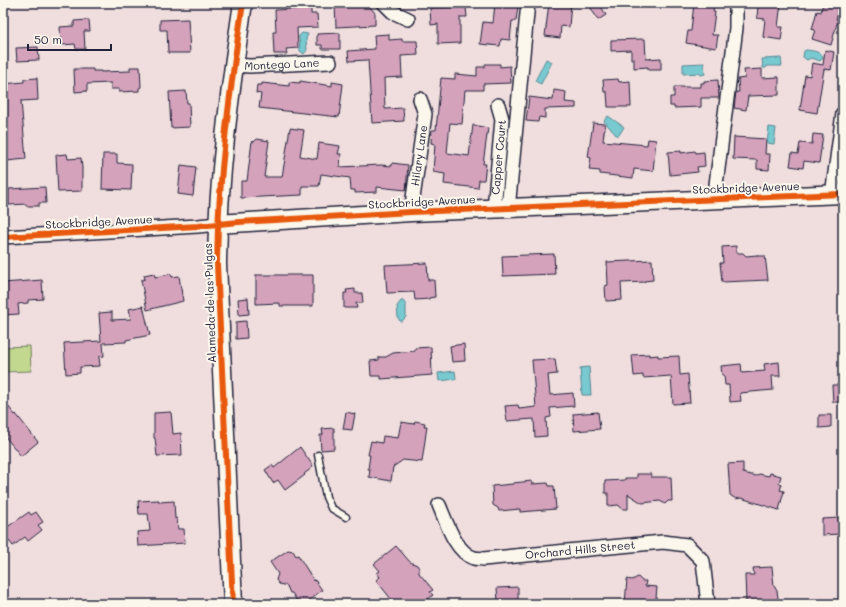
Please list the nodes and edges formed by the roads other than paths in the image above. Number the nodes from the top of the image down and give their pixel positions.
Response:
1 (243, 3) edge
2 (384, 3) edge
3 (528, 3) edge
4 (736, 3) edge
5 (408, 19) dead end
6 (330, 62) dead end
7 (234, 65) junction
8 (420, 99) dead end
9 (498, 105) dead end
10 (843, 113) edge
11 (837, 194) edge
12 (714, 200) junction
13 (501, 209) junction
14 (411, 212) junction
15 (217, 224) junction
16 (3, 237) edge
17 (318, 455) dead end
18 (439, 504) dead end
19 (346, 517) dead end
20 (233, 604) edge
21 (708, 604) edge

1 - 7 main road, Alameda de las Pulgas
2 - 5 street
3 - 13 street
4 - 12 street, Stockbridge Avenue
6 - 7 street, Montego Lane
7 - 15 main road, Alameda de las Pulgas
8 - 14 street, Hilary Lane
9 - 13 street, Capper Court
10 - 11 street
11 - 12 main road, Stockbridge Avenue
12 - 13 main road, Stockbridge Avenue
13 - 14 main road, Stockbridge Avenue
14 - 15 main road, Stockbridge Avenue
15 - 16 street, Stockbridge Avenue
15 - 20 main road, Alameda de las Pulgas
17 - 19 lane
18 - 21 street, Orchard Hills Street

